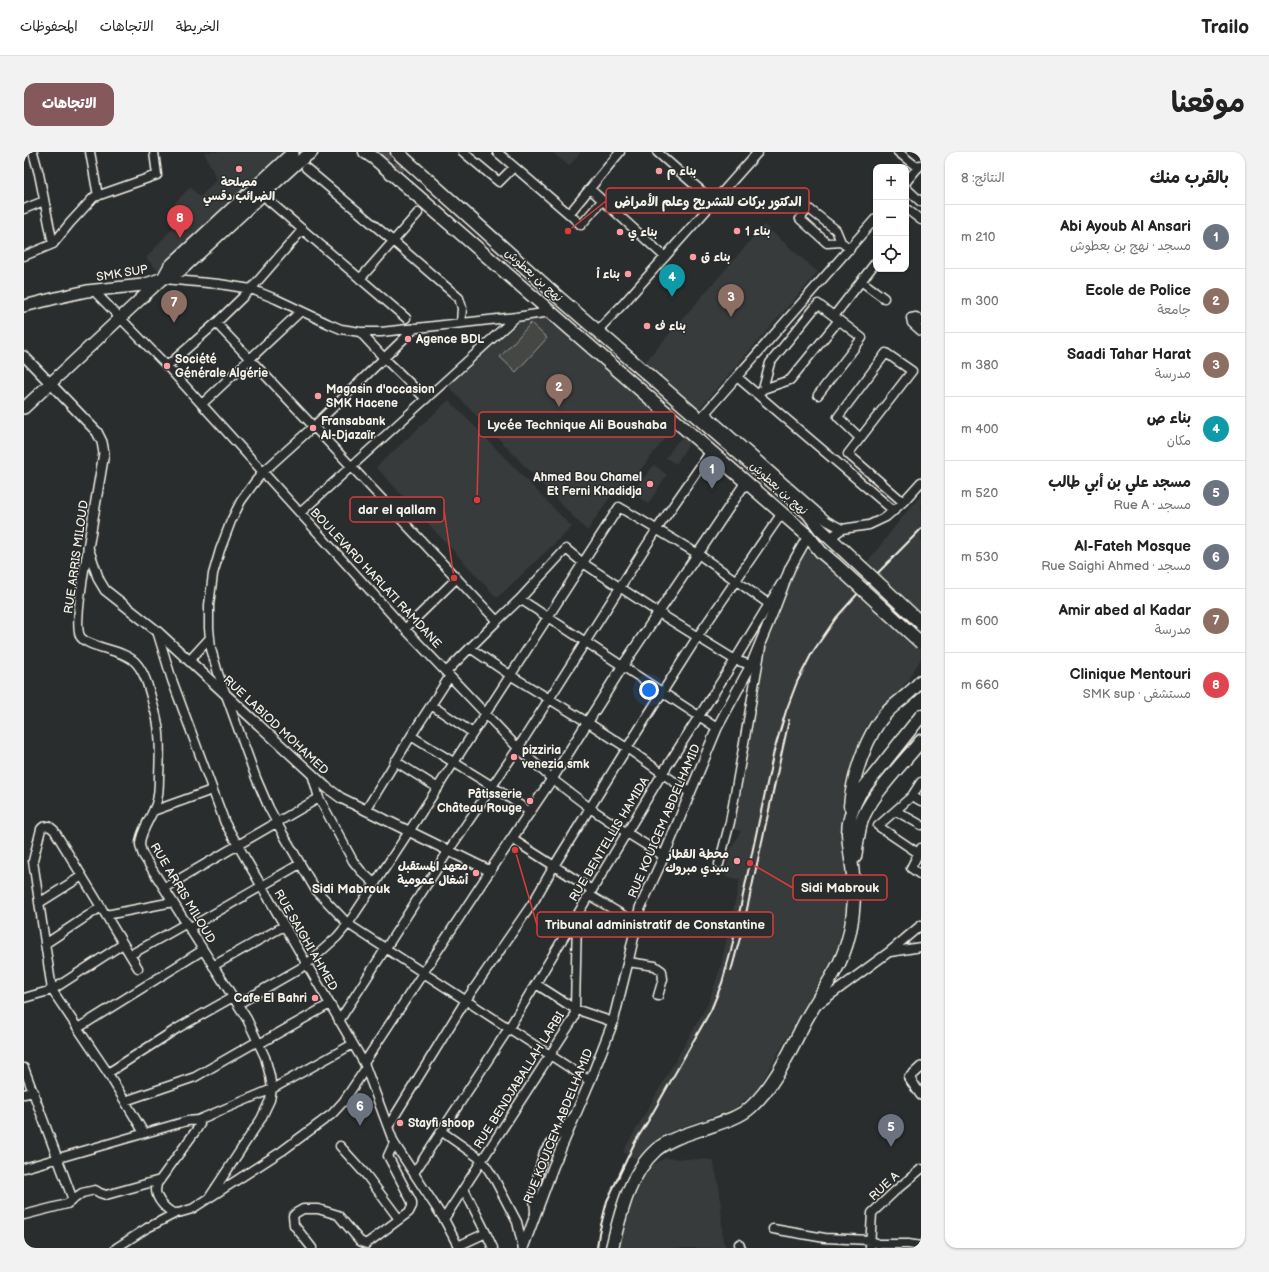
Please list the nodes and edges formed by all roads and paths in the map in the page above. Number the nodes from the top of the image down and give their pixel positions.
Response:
1 (33, 152) edge
2 (90, 152) edge
3 (154, 152) edge
4 (293, 152) edge
5 (312, 152) edge
6 (365, 152) edge
7 (397, 152) edge
8 (463, 152) edge
9 (497, 152) edge
10 (620, 152) edge
11 (656, 152) edge
12 (758, 152) edge
13 (898, 152) edge
14 (919, 166) edge
15 (514, 167) junction
16 (306, 168) dead end
17 (909, 178) edge
18 (590, 189) junction
19 (909, 191) edge
20 (98, 196) junction
21 (268, 200) dead end
22 (44, 201) junction
23 (602, 201) junction
24 (714, 202) junction
25 (921, 202) edge
26 (24, 208) edge
27 (909, 211) edge
28 (418, 212) dead end
29 (569, 214) junction
30 (921, 220) edge
31 (873, 222) edge
32 (302, 230) junction
33 (393, 241) junction
34 (841, 242) junction
35 (53, 244) junction
36 (850, 249) junction
37 (24, 256) edge
38 (664, 257) junction
39 (873, 266) edge
40 (163, 278) junction
41 (360, 279) junction
42 (861, 282) junction
43 (250, 289) junction
44 (93, 290) junction
45 (884, 298) dead end
46 (24, 306) edge
47 (301, 311) junction
48 (551, 312) junction
49 (516, 317) junction
50 (120, 318) junction
51 (406, 318) dead end
52 (836, 318) junction
53 (921, 321) edge
54 (216, 323) junction
55 (461, 323) junction
56 (415, 328) junction
57 (597, 331) junction
58 (921, 331) edge
59 (360, 332) junction
60 (24, 356) edge
61 (384, 358) junction
62 (251, 360) junction
63 (167, 366) junction
64 (737, 377) junction
65 (51, 384) junction
66 (760, 392) junction
67 (818, 395) dead end
68 (426, 399) junction
69 (202, 404) junction
70 (24, 408) edge
71 (702, 416) junction
72 (314, 426) junction
73 (860, 438) junction
74 (711, 451) junction
75 (352, 466) junction
76 (263, 472) junction
77 (746, 482) junction
78 (921, 482) edge
79 (903, 502) junction
80 (894, 511) junction
81 (780, 512) junction
82 (300, 513) junction
83 (657, 529) junction
84 (820, 529) junction
85 (842, 529) junction
86 (808, 536) junction
87 (830, 538) junction
88 (88, 548) junction
89 (698, 554) junction
90 (839, 558) junction
91 (583, 562) junction
92 (457, 578) junction
93 (736, 581) junction
94 (620, 588) junction
95 (520, 599) junction
96 (772, 605) junction
97 (659, 613) junction
98 (546, 617) junction
99 (919, 620) edge
100 (496, 621) junction
101 (405, 629) junction
102 (157, 631) junction
103 (921, 635) edge
104 (698, 636) junction
105 (763, 636) junction
106 (210, 638) junction
107 (585, 642) junction
108 (921, 643) edge
109 (470, 648) junction
110 (735, 660) junction
111 (189, 661) junction
112 (751, 664) junction
113 (622, 667) junction
114 (448, 674) junction
115 (510, 675) junction
116 (921, 681) edge
117 (663, 692) junction
118 (227, 696) junction
119 (549, 699) junction
120 (431, 705) junction
121 (485, 714) junction
122 (700, 716) junction
123 (921, 716) edge
124 (588, 722) junction
125 (921, 726) edge
126 (717, 728) junction
127 (473, 733) junction
128 (411, 736) junction
129 (921, 741) edge
130 (518, 748) junction
131 (627, 748) junction
132 (395, 761) junction
133 (454, 762) junction
134 (312, 774) junction
135 (662, 774) junction
136 (552, 779) junction
137 (921, 782) edge
138 (492, 786) junction
139 (438, 788) junction
140 (212, 790) junction
141 (690, 793) junction
142 (912, 796) junction
143 (319, 798) junction
144 (921, 801) edge
145 (590, 808) junction
146 (366, 810) junction
147 (153, 811) junction
148 (896, 811) junction
149 (530, 812) junction
150 (850, 820) junction
151 (276, 822) junction
152 (921, 826) edge
153 (410, 831) junction
154 (627, 833) junction
155 (512, 839) junction
156 (237, 846) junction
157 (449, 850) junction
158 (920, 851) edge
159 (664, 856) junction
160 (300, 864) junction
161 (719, 864) dead end
162 (554, 866) junction
163 (490, 871) junction
164 (853, 872) junction
165 (921, 875) edge
166 (82, 876) junction
167 (375, 884) junction
168 (260, 886) junction
169 (164, 888) junction
170 (590, 892) junction
171 (173, 902) junction
172 (39, 903) junction
173 (101, 907) junction
174 (106, 915) junction
175 (577, 917) junction
176 (636, 923) junction
177 (348, 924) junction
178 (921, 925) edge
179 (188, 926) junction
180 (284, 926) junction
181 (45, 944) junction
182 (123, 944) junction
183 (921, 946) edge
184 (386, 948) junction
185 (203, 950) junction
186 (889, 952) junction
187 (130, 955) junction
188 (628, 962) junction
189 (306, 965) junction
190 (213, 966) junction
191 (138, 968) dead end
192 (423, 973) junction
193 (536, 984) junction
194 (52, 990) junction
195 (658, 996) dead end
196 (24, 998) edge
197 (235, 1000) junction
198 (466, 1000) junction
199 (330, 1004) junction
200 (813, 1008) junction
201 (575, 1009) junction
202 (339, 1021) junction
203 (613, 1022) junction
204 (78, 1028) junction
205 (509, 1028) junction
206 (258, 1043) junction
207 (353, 1044) junction
208 (550, 1055) junction
209 (365, 1066) junction
210 (921, 1067) edge
211 (24, 1068) edge
212 (108, 1073) junction
213 (590, 1081) junction
214 (272, 1089) junction
215 (34, 1092) junction
216 (24, 1094) edge
217 (921, 1095) edge
218 (125, 1101) junction
219 (577, 1112) junction
220 (198, 1120) junction
221 (388, 1127) junction
222 (441, 1131) junction
223 (144, 1133) junction
224 (394, 1143) junction
225 (340, 1146) dead end
226 (58, 1158) junction
227 (482, 1160) junction
228 (24, 1168) edge
229 (921, 1169) edge
230 (414, 1173) junction
231 (160, 1180) junction
232 (464, 1189) junction
233 (209, 1198) junction
234 (73, 1200) junction
235 (176, 1213) junction
236 (535, 1213) junction
237 (24, 1215) edge
238 (399, 1219) junction
239 (444, 1220) junction
240 (773, 1229) dead end
241 (486, 1233) junction
242 (870, 1244) edge
243 (921, 1246) edge
244 (458, 1247) edge
245 (116, 1248) edge
246 (312, 1248) edge
247 (493, 1248) edge
248 (523, 1248) edge
249 (612, 1248) edge

1 - 22 street
2 - 20 street
3 - 20 street
4 - 40 main road, SMK SUP
5 - 40 main road
6 - 48 main road, نهج بن بعطوش
7 - 57 main road, نهج بن بعطوش
8 - 15 street
9 - 15 street
10 - 18 street
11 - 24 street
12 - 24 street
13 - 14 street
14 - 17 street
15 - 29 street
16 - 33 street
18 - 23 street
18 - 29 street
19 - 25 street
20 - 35 street
21 - 32 street
22 - 26 street
22 - 35 street
23 - 29 street
23 - 38 street
24 - 38 street
27 - 30 street
28 - 33 street
31 - 36 street
32 - 41 street
32 - 43 street
33 - 41 street
33 - 55 street
34 - 34 street
34 - 36 street
35 - 37 street
36 - 64 street
38 - 57 street
39 - 42 street
40 - 43 street
40 - 44 main road, SMK SUP
40 - 50 main road
41 - 51 street
42 - 45 street
42 - 52 street
43 - 47 street
43 - 54 street
44 - 46 main road, SMK SUP
44 - 50 street, BOULEVARD HARLATI RAMDANE
47 - 59 street
47 - 62 street
48 - 49 street
48 - 74 main road, نهج بن بعطوش
49 - 55 street
49 - 68 street
50 - 63 street, BOULEVARD HARLATI RAMDANE
50 - 65 main road
52 - 66 street
52 - 66 street
52 - 67 street
53 - 58 street
54 - 62 street
54 - 63 street
55 - 56 street
56 - 59 street
56 - 61 street
57 - 71 main road, نهج بن بعطوش
59 - 61 street
60 - 65 street, RUE ARRIS MILOUD
61 - 68 street
61 - 72 street
62 - 69 street
62 - 72 street
63 - 69 street, BOULEVARD HARLATI RAMDANE
64 - 66 street
64 - 71 street
65 - 70 main road
65 - 88 street, RUE ARRIS MILOUD
66 - 80 street
68 - 75 street
69 - 76 street, BOULEVARD HARLATI RAMDANE
71 - 84 main road, نهج بن بعطوش
71 - 85 street
72 - 75 street
72 - 76 street
73 - 73 street
73 - 79 street
74 - 77 main road, نهج بن بعطوش
74 - 83 street
75 - 82 street
75 - 92 street
76 - 82 street, BOULEVARD HARLATI RAMDANE
76 - 106 street
77 - 81 main road, نهج بن بعطوش
77 - 89 street
78 - 79 street
79 - 80 street
80 - 85 street
81 - 84 main road, نهج بن بعطوش
81 - 86 main road
81 - 93 street
82 - 101 street, BOULEVARD HARLATI RAMDANE
83 - 89 street
83 - 91 street
83 - 94 street
84 - 87 main road
85 - 87 street
86 - 90 main road
86 - 96 street, RUE KOUICEM ABDELHAMID
87 - 90 main road
88 - 102 street, RUE LABIOD MOHAMED
88 - 147 street, RUE ARRIS MILOUD
89 - 93 street
89 - 97 street
90 - 99 main road, bridge
90 - 103 main road
90 - 108 main road, bridge
91 - 94 street
91 - 95 street
91 - 98 street
92 - 100 street
92 - 101 street
93 - 96 street
93 - 104 street
94 - 97 street
94 - 107 street
95 - 98 street
95 - 100 street
96 - 105 street, RUE KOUICEM ABDELHAMID
96 - 110 street, RUE BENTELLIS HAMIDA
97 - 104 street
97 - 113 street
98 - 107 street
98 - 115 street
100 - 109 street
101 - 114 street, BOULEVARD HARLATI RAMDANE
102 - 111 street, RUE LABIOD MOHAMED
102 - 140 street, RUE SAIGHI AHMED
104 - 110 street
104 - 117 street
105 - 112 street, RUE KOUICEM ABDELHAMID
105 - 161 street
106 - 111 street
106 - 118 street
107 - 113 street
107 - 119 street
109 - 114 street
109 - 115 street
110 - 112 street
110 - 122 street, RUE BENTELLIS HAMIDA
111 - 118 street, RUE LABIOD MOHAMED
112 - 126 street, RUE KOUICEM ABDELHAMID
113 - 117 street
113 - 124 street
114 - 120 street
114 - 121 street, BOULEVARD HARLATI RAMDANE
115 - 119 street
115 - 121 street
116 - 150 main road
117 - 122 street
117 - 131 street
118 - 134 street, RUE LABIOD MOHAMED
118 - 151 street
119 - 124 street
119 - 130 street
120 - 127 street
120 - 128 street
121 - 127 street
121 - 130 street, BOULEVARD HARLATI RAMDANE
122 - 126 street
122 - 135 street, RUE BENTELLIS HAMIDA
123 - 150 main road
124 - 131 street
124 - 136 street
125 - 164 main road
126 - 141 street, RUE KOUICEM ABDELHAMID
127 - 133 street
128 - 132 street
128 - 133 street
129 - 164 main road
130 - 136 street, BOULEVARD HARLATI RAMDANE
130 - 138 street
131 - 135 street
131 - 145 street
132 - 139 street
132 - 146 street
133 - 138 street
133 - 139 street
134 - 143 street
134 - 146 street, RUE LABIOD MOHAMED
135 - 141 street
135 - 154 street, RUE BENTELLIS HAMIDA
136 - 145 street, BOULEVARD HARLATI RAMDANE
136 - 149 street
137 - 142 street
138 - 149 street
138 - 157 street
139 - 153 street
140 - 147 street
140 - 156 street, RUE SAIGHI AHMED
141 - 159 street, RUE KOUICEM ABDELHAMID
142 - 144 street
142 - 148 street
143 - 151 street
143 - 167 street
145 - 154 street, BOULEVARD HARLATI RAMDANE
145 - 162 street
146 - 153 street, RUE LABIOD MOHAMED
147 - 169 street, RUE ARRIS MILOUD
148 - 152 street
148 - 158 street
149 - 155 street
150 - 164 main road
151 - 156 street
151 - 160 street
153 - 157 street, RUE LABIOD MOHAMED
153 - 167 street
154 - 159 street, BOULEVARD HARLATI RAMDANE
154 - 170 street, RUE BENTELLIS HAMIDA
155 - 162 street
155 - 163 street
156 - 168 street, RUE SAIGHI AHMED
156 - 169 street
157 - 163 street, RUE LABIOD MOHAMED
157 - 184 street
158 - 165 street
159 - 176 street, RUE KOUICEM ABDELHAMID
160 - 168 street
160 - 177 street
162 - 170 street
162 - 198 street
163 - 192 street
164 - 200 main road
166 - 172 street
166 - 172 street
166 - 173 street
167 - 177 street
168 - 179 street
168 - 180 street, RUE SAIGHI AHMED
169 - 171 street, RUE ARRIS MILOUD
170 - 175 street, RUE BENTELLIS HAMIDA
170 - 176 street
171 - 174 street
171 - 179 street, RUE ARRIS MILOUD
172 - 181 street
173 - 174 street
173 - 181 street
174 - 182 street
175 - 193 street, RUE BENTELLIS HAMIDA
175 - 201 street, RUE BENDJABALLAH LARBI
176 - 188 street, RUE KOUICEM ABDELHAMID
177 - 184 street
177 - 189 street
178 - 186 street
179 - 185 street, RUE ARRIS MILOUD
179 - 187 street
180 - 189 street, RUE SAIGHI AHMED
180 - 190 street
181 - 194 street
182 - 187 street
182 - 194 street
183 - 186 street
184 - 192 street
184 - 202 street
185 - 190 street, RUE ARRIS MILOUD
185 - 204 street
186 - 200 street
187 - 191 street
188 - 195 street
188 - 203 street, RUE KOUICEM ABDELHAMID
189 - 197 street
189 - 199 street, RUE SAIGHI AHMED
190 - 197 street, RUE ARRIS MILOUD
192 - 198 street
192 - 209 street
193 - 201 street
193 - 205 street, RUE BENTELLIS HAMIDA
194 - 196 street
194 - 204 street
197 - 206 street, RUE ARRIS MILOUD
197 - 212 street
198 - 205 street
198 - 221 street
199 - 202 street, RUE SAIGHI AHMED
199 - 206 street
200 - 249 main road
201 - 203 street
201 - 208 street, RUE BENDJABALLAH LARBI
202 - 207 street, RUE SAIGHI AHMED
203 - 213 street, RUE KOUICEM ABDELHAMID
204 - 212 street
205 - 208 street
205 - 222 street, RUE BENTELLIS HAMIDA
206 - 214 street, RUE ARRIS MILOUD
206 - 218 street
207 - 209 street, RUE SAIGHI AHMED
207 - 214 street
208 - 213 street
208 - 227 street, RUE BENDJABALLAH LARBI
209 - 221 street, RUE SAIGHI AHMED
209 - 233 street
210 - 217 street
211 - 215 street
212 - 218 street
213 - 219 street, RUE KOUICEM ABDELHAMID
214 - 220 street
214 - 233 street, RUE ARRIS MILOUD
215 - 216 street
215 - 226 street
218 - 223 street
219 - 236 street, RUE KOUICEM ABDELHAMID
219 - 236 street
220 - 223 street
220 - 231 street
221 - 224 street, RUE SAIGHI AHMED
222 - 227 street
222 - 230 street, RUE BENTELLIS HAMIDA
223 - 226 street
224 - 230 street, RUE SAIGHI AHMED
224 - 238 street
225 - 238 street
226 - 228 street
226 - 234 street
227 - 232 street, RUE BENDJABALLAH LARBI
227 - 248 street
229 - 242 street, RUE A
230 - 239 street, RUE SAIGHI AHMED
231 - 234 street
231 - 235 street
232 - 239 street, RUE BENDJABALLAH LARBI
232 - 241 street
233 - 235 street
234 - 237 street
235 - 245 street
236 - 248 street, RUE KOUICEM ABDELHAMID
238 - 246 street
239 - 244 street, RUE SAIGHI AHMED
240 - 242 street
241 - 244 street
241 - 247 street
242 - 243 street

